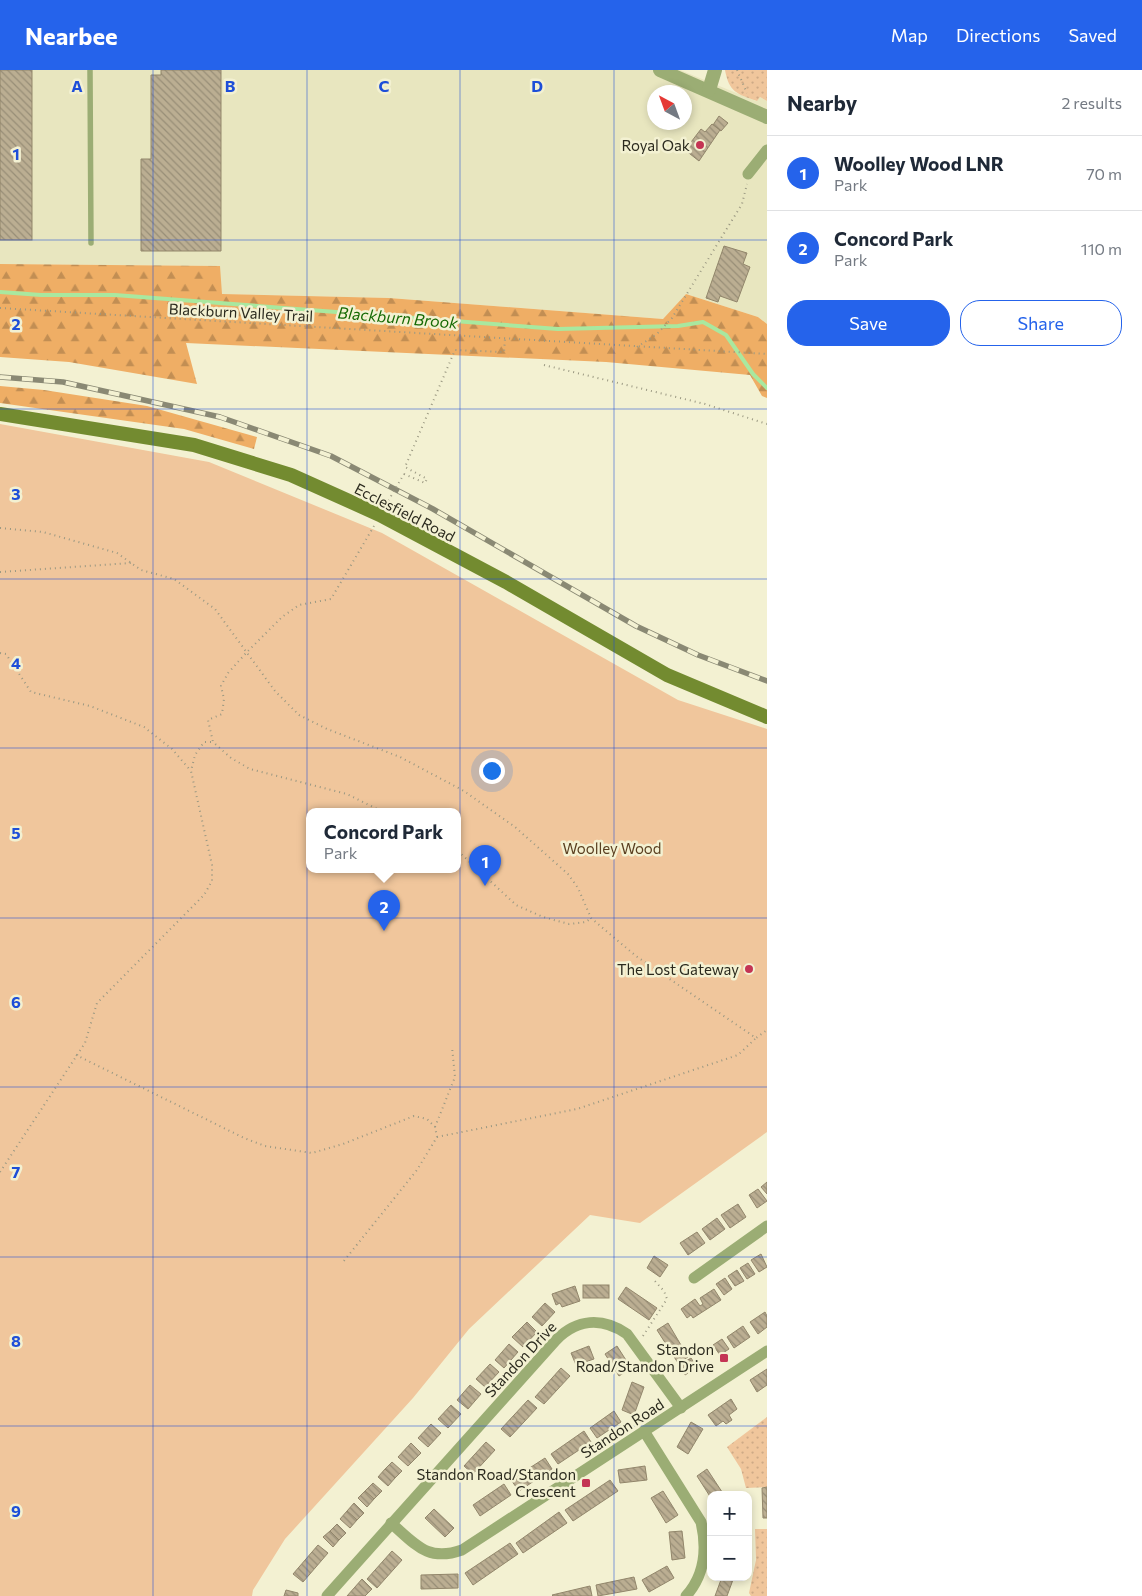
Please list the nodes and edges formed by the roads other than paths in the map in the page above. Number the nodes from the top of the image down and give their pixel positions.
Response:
1 (90, 70) edge
2 (660, 70) edge
3 (715, 70) edge
4 (709, 90) junction
5 (767, 117) edge
6 (766, 152) edge
7 (748, 174) road end
8 (92, 244) dead end
9 (0, 414) edge
10 (767, 717) edge
11 (766, 1229) edge
12 (694, 1278) dead end
13 (767, 1351) edge
14 (681, 1408) junction
15 (644, 1431) junction
16 (391, 1523) junction
17 (327, 1596) edge
18 (686, 1596) edge

1 - 8 lane
2 - 4 street
3 - 4 street
4 - 5 street
6 - 7 street
9 - 10 main road, Ecclesfield Road
11 - 12 street
13 - 14 street, Standon Road
14 - 15 street, Standon Road
14 - 16 street, Standon Drive
15 - 16 street, Standon Road
15 - 18 street
16 - 17 street, Standon Drive

